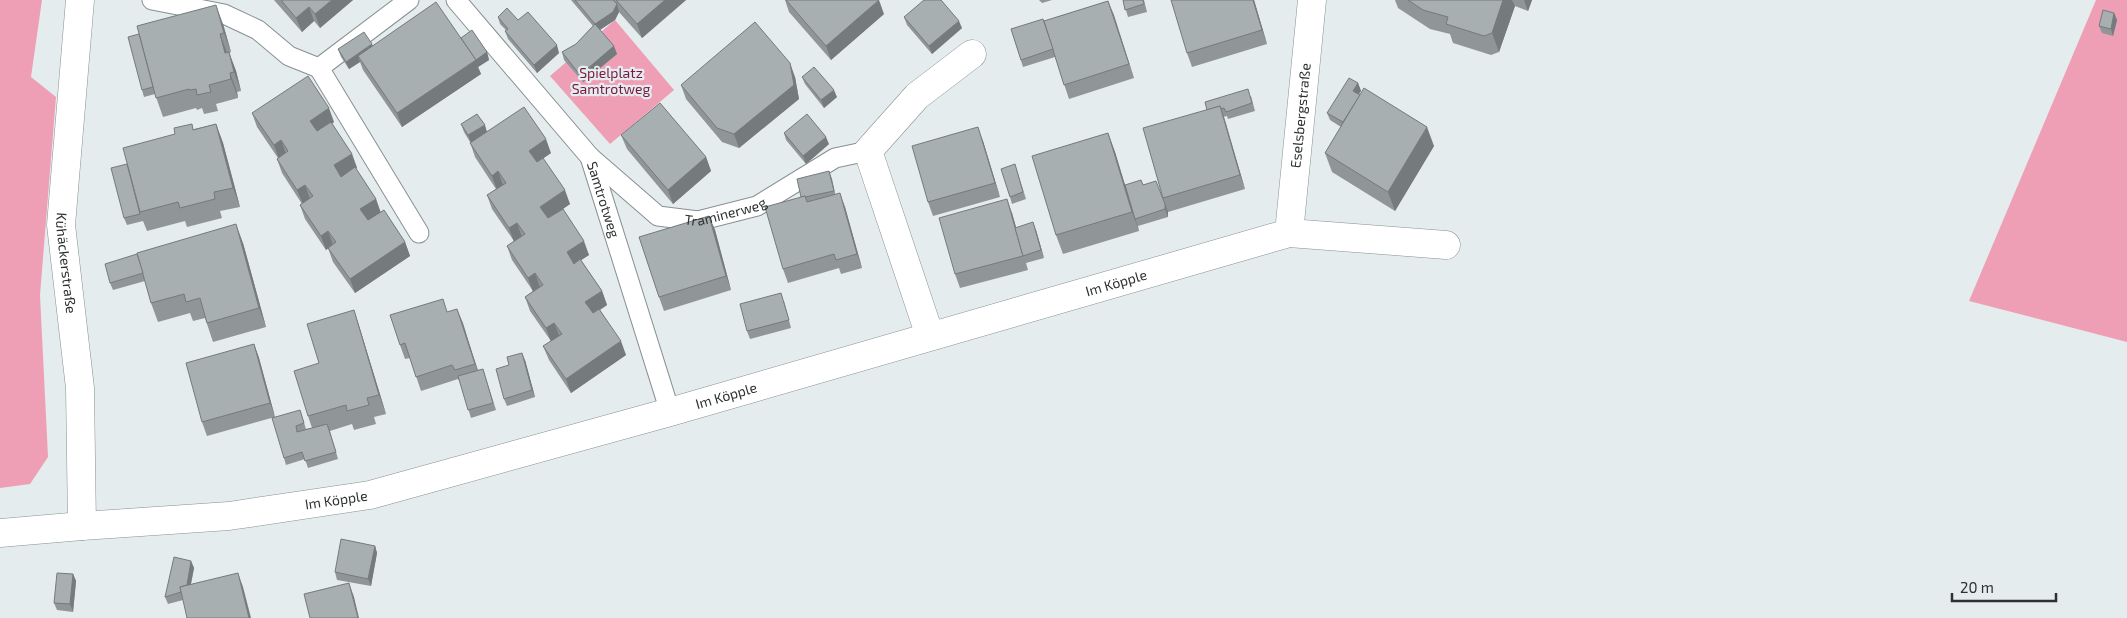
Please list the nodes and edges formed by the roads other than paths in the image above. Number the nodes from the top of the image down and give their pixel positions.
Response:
1 (80, 0) edge
2 (152, 0) edge
3 (409, 0) edge
4 (456, 0) edge
5 (1312, 0) edge
6 (972, 54) dead end
7 (318, 68) junction
8 (868, 151) junction
9 (590, 157) junction
10 (419, 232) dead end
11 (1289, 233) junction
12 (1446, 245) dead end
13 (930, 336) junction
14 (670, 412) junction
15 (82, 526) junction
16 (0, 533) edge

1 - 15 street, Kühäckerstraße
2 - 7 lane
3 - 7 lane
4 - 9 lane, Samtrotweg
5 - 11 street, Eselsbergstraße
6 - 8 street
7 - 10 lane
8 - 9 lane, Traminerweg
8 - 13 street
9 - 14 lane, Samtrotweg
11 - 12 street, Im Köpple
11 - 13 street, Im Köpple
13 - 14 street, Im Köpple
14 - 15 street, Im Köpple
15 - 16 street, Im Köpple

